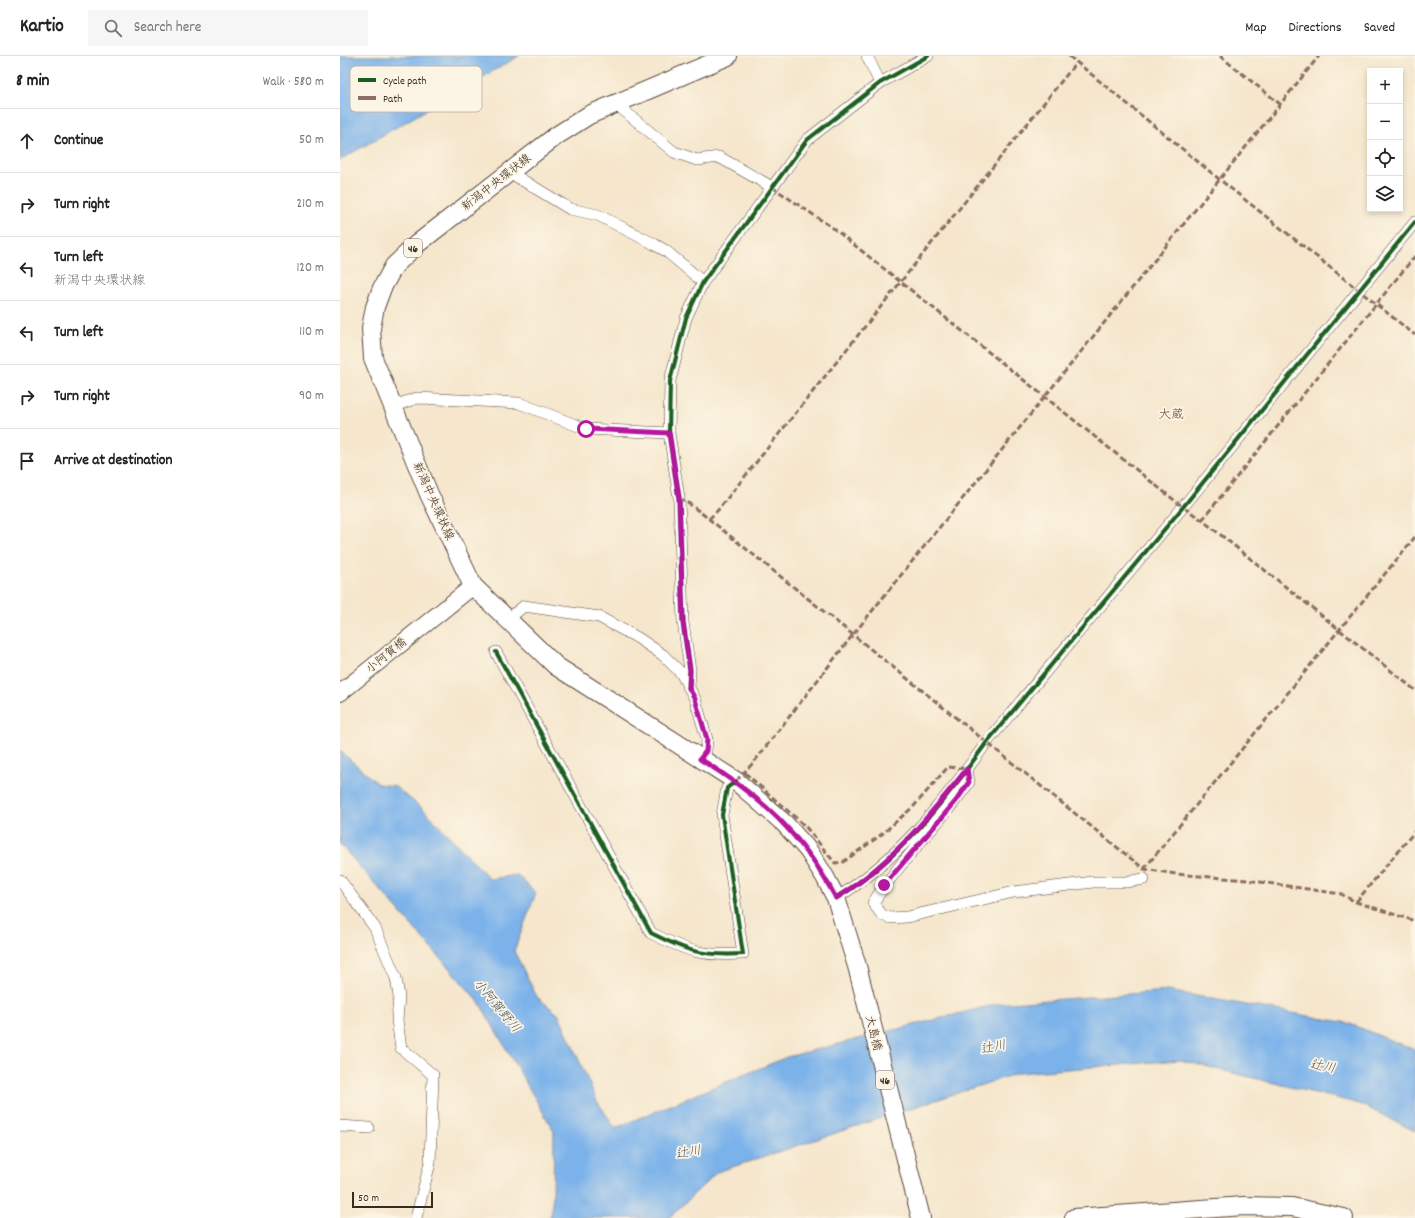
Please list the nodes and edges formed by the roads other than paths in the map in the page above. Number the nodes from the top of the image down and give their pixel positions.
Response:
1 (728, 56) edge
2 (867, 56) edge
3 (928, 56) edge
4 (880, 83) junction
5 (616, 104) junction
6 (509, 172) junction
7 (772, 187) junction
8 (1415, 222) edge
9 (703, 282) junction
10 (394, 406) junction
11 (669, 433) junction
12 (473, 586) junction
13 (507, 620) junction
14 (496, 652) dead end
15 (689, 688) junction
16 (340, 693) edge
17 (700, 759) junction
18 (967, 769) junction
19 (736, 781) junction
20 (1144, 879) dead end
21 (340, 880) edge
22 (836, 898) junction
23 (857, 966) joint
24 (340, 1126) edge
25 (369, 1128) dead end
26 (416, 1218) edge
27 (921, 1218) edge
28 (1074, 1218) edge
29 (1344, 1218) edge

1 - 5 main road, 新潟中央環状線 / 46
2 - 4 street
3 - 4 street
4 - 7 street
5 - 6 main road, 新潟中央環状線 / 46
5 - 7 street
6 - 9 street
6 - 10 main road, 新潟中央環状線 / 46
7 - 9 street
8 - 18 street
9 - 11 street
10 - 11 street
10 - 12 main road, 新潟中央環状線 / 46
11 - 15 street
12 - 13 main road, 新潟中央環状線 / 46
12 - 16 street, 小阿賀橋
13 - 15 street
13 - 17 main road, 新潟中央環状線 / 46
14 - 19 street
15 - 17 street
17 - 19 main road, 新潟中央環状線 / 46
18 - 20 street
18 - 22 street
19 - 22 main road, 新潟中央環状線 / 46
21 - 26 street
22 - 23 main road, 新潟中央環状線 / 46
23 - 27 main road, 大島橋 / 46
24 - 25 street
28 - 29 main road

